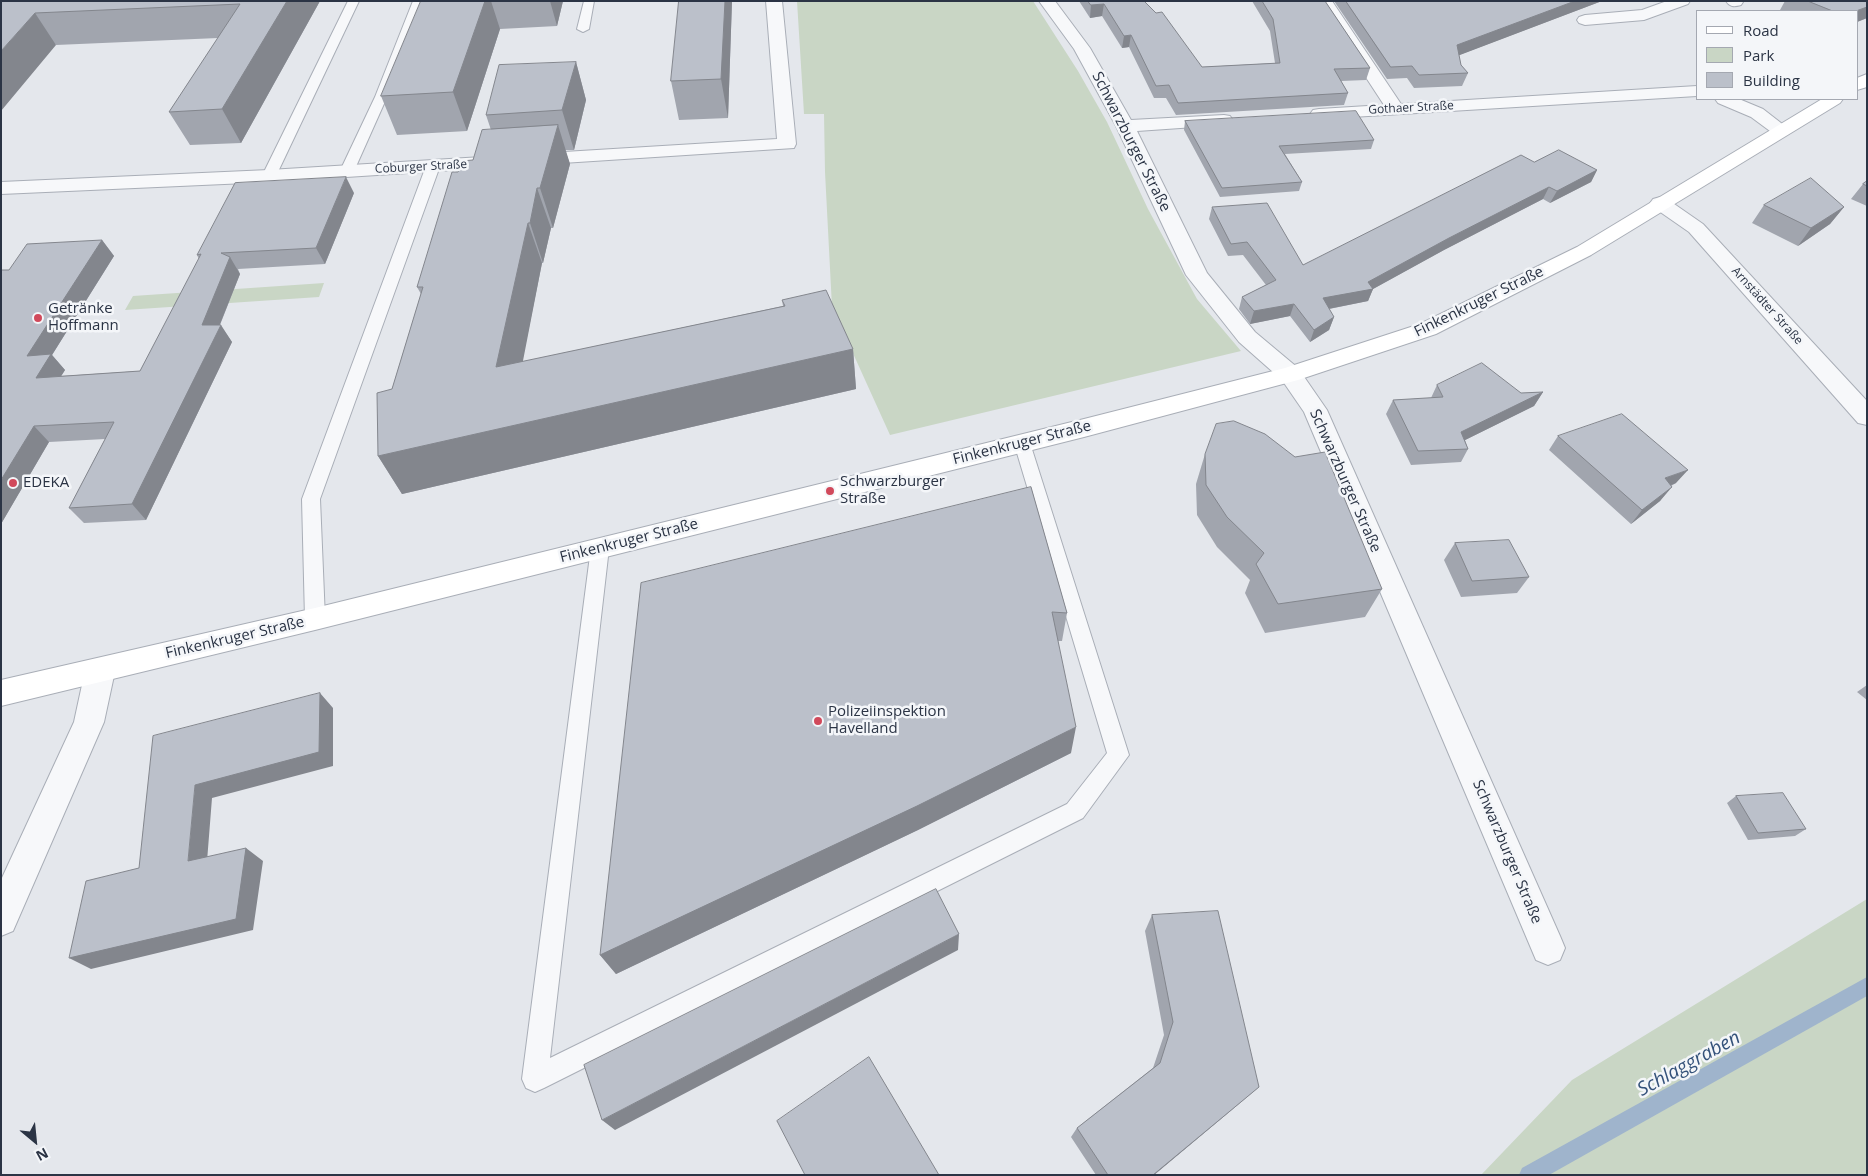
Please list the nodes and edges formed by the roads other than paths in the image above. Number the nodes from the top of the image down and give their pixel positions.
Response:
1 (354, 1) edge
2 (419, 1) edge
3 (589, 1) edge
4 (774, 1) edge
5 (1047, 1) edge
6 (1324, 1) edge
7 (1682, 1) edge
8 (1584, 20) dead end
9 (583, 29) dead end
10 (1696, 92) edge
11 (1726, 100) edge
12 (1832, 100) edge
13 (1396, 109) junction
14 (1300, 115) edge
15 (1241, 119) edge
16 (1125, 126) junction
17 (1781, 130) junction
18 (433, 166) junction
19 (348, 171) junction
20 (269, 176) junction
21 (1, 188) edge
22 (1660, 203) junction
23 (1290, 374) junction
24 (1867, 417) edge
25 (1022, 443) junction
26 (600, 548) junction
27 (315, 619) junction
28 (100, 670) junction
29 (1, 694) edge
30 (1, 919) edge
31 (1548, 948) dead end

1 - 20 lane
2 - 19 lane
3 - 9 lane
4 - 18 street, Coburger Straße
5 - 16 street, Schwarzburger Straße
6 - 13 street
7 - 8 street
10 - 13 street, Gothaer Straße
11 - 17 street
12 - 17 street, Finkenkruger Straße
13 - 14 street, Gothaer Straße
15 - 16 street
16 - 23 street, Schwarzburger Straße
17 - 22 street, Finkenkruger Straße
18 - 19 street, Coburger Straße
18 - 27 lane
19 - 20 street, Coburger Straße
20 - 21 street, Coburger Straße
22 - 23 street, Finkenkruger Straße
22 - 24 street, Arnstädter Straße
23 - 25 street, Finkenkruger Straße
23 - 31 street, Schwarzburger Straße
25 - 26 street, Finkenkruger Straße
25 - 26 lane
26 - 27 street, Finkenkruger Straße
27 - 28 street, Finkenkruger Straße
28 - 29 street, Finkenkruger Straße
28 - 30 street

